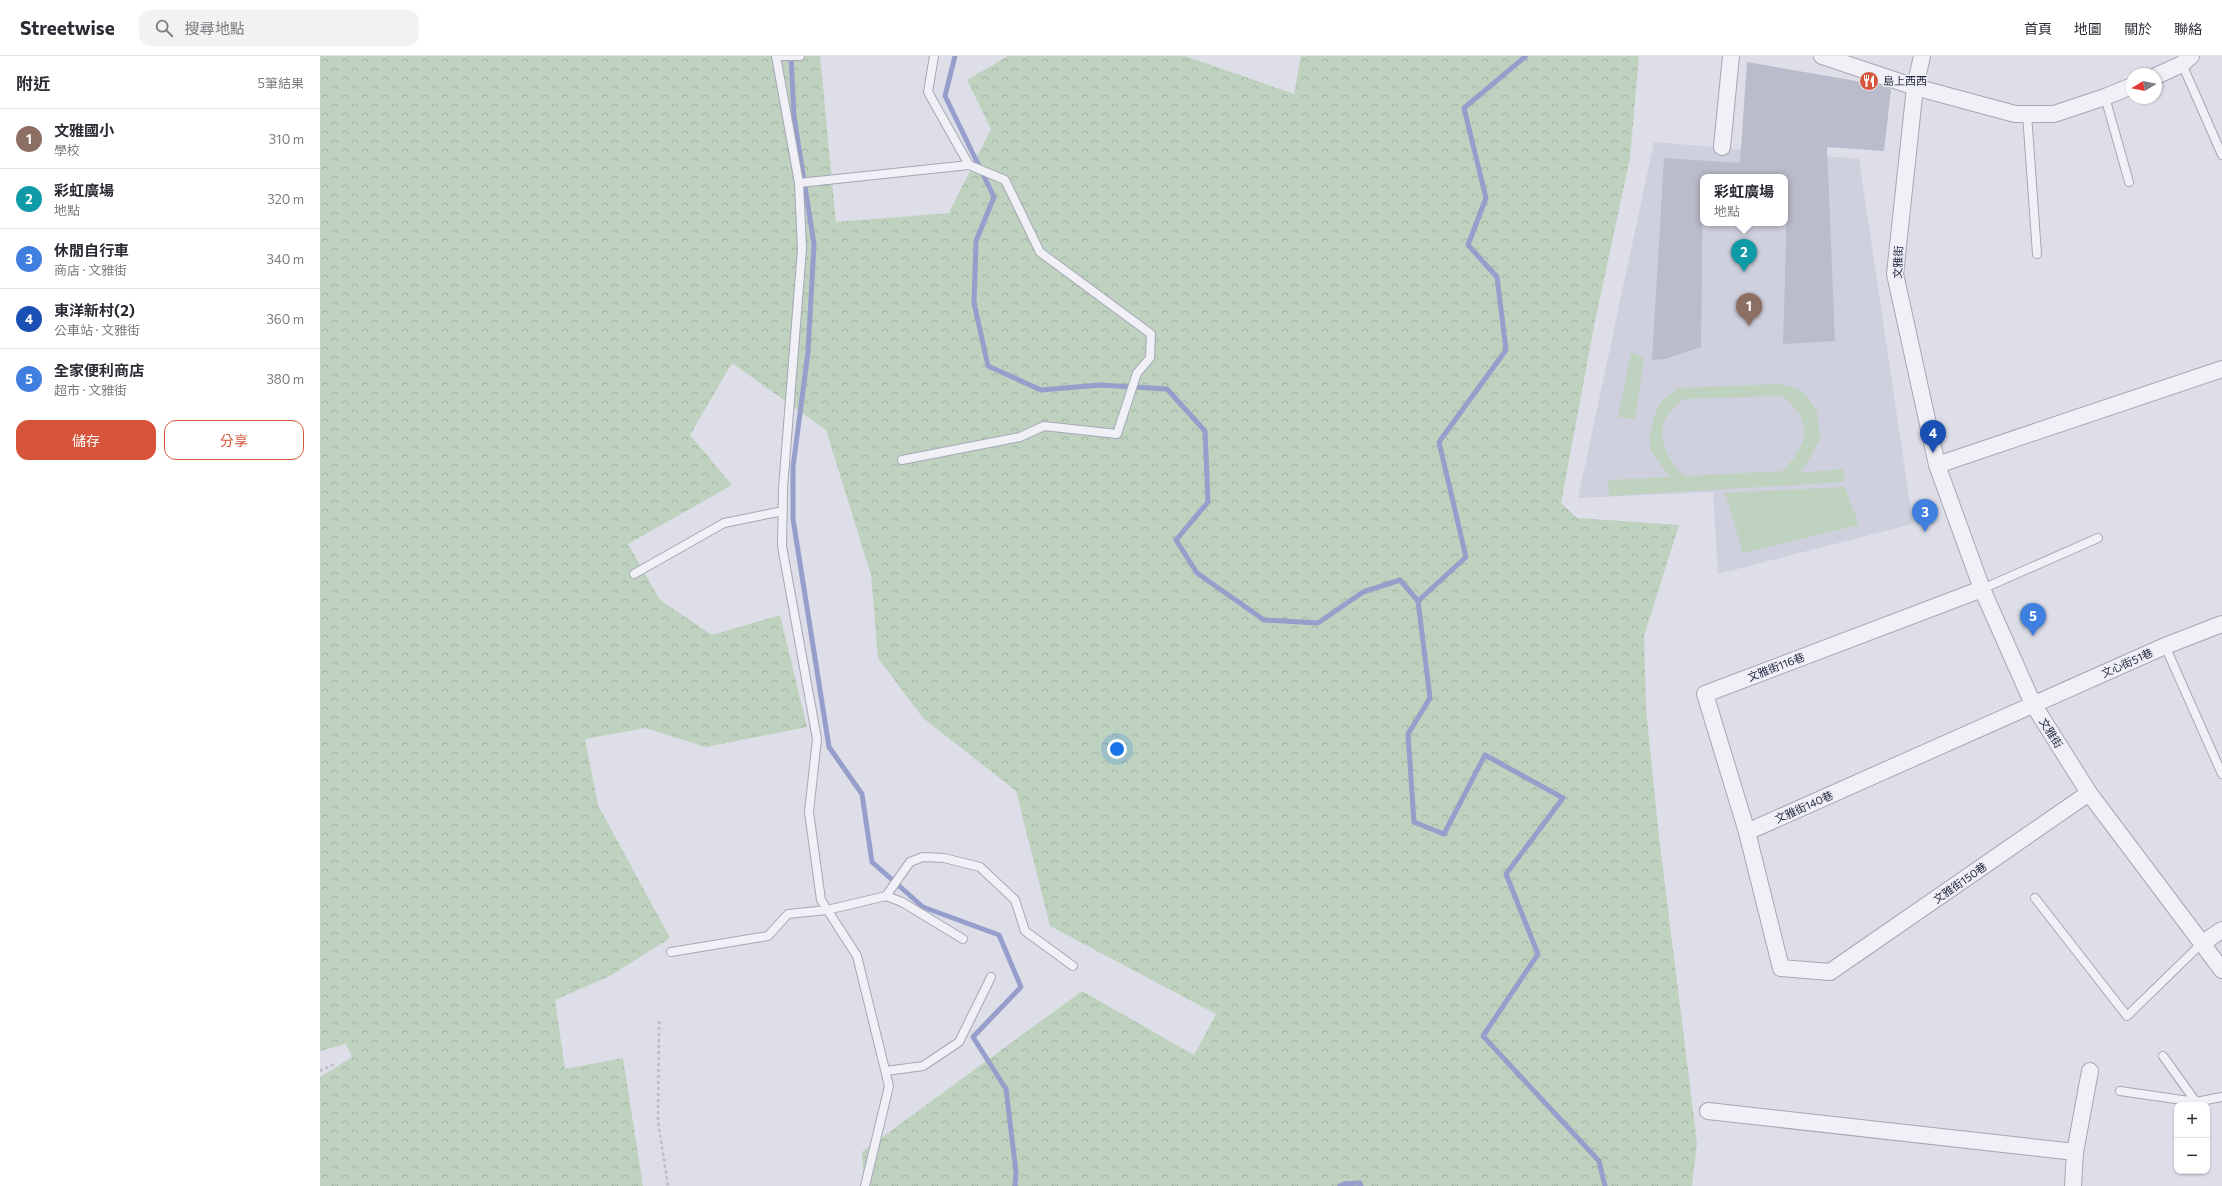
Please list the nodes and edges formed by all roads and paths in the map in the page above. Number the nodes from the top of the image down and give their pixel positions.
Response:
1 (776, 56) edge
2 (783, 56) edge
3 (799, 56) edge
4 (934, 56) edge
5 (1731, 56) edge
6 (1822, 56) edge
7 (1922, 56) edge
8 (2187, 60) edge
9 (2162, 73) edge
10 (1914, 87) junction
11 (2126, 88) edge
12 (2105, 97) junction
13 (2027, 114) junction
14 (1722, 147) dead end
15 (2222, 155) edge
16 (972, 167) junction
17 (2130, 182) dead end
18 (800, 183) junction
19 (2037, 254) dead end
20 (2222, 369) edge
21 (902, 460) dead end
22 (1937, 465) junction
23 (783, 511) junction
24 (2098, 538) dead end
25 (634, 574) dead end
26 (1982, 589) junction
27 (2222, 624) edge
28 (2165, 646) junction
29 (2033, 704) junction
30 (2222, 774) edge
31 (2089, 794) junction
32 (1747, 832) junction
33 (888, 893) junction
34 (2035, 898) dead end
35 (827, 910) junction
36 (2222, 930) edge
37 (963, 939) dead end
38 (2201, 944) junction
39 (671, 952) dead end
40 (1073, 966) dead end
41 (2222, 970) edge
42 (991, 977) dead end
43 (659, 1021) dead end
44 (2163, 1056) dead end
45 (334, 1064) dead end
46 (320, 1071) edge
47 (886, 1071) junction
48 (2090, 1071) dead end
49 (2120, 1091) dead end
50 (2222, 1097) edge
51 (2196, 1102) junction
52 (1708, 1111) dead end
53 (2075, 1152) junction
54 (668, 1186) edge
55 (865, 1186) edge
56 (2073, 1186) edge

1 - 2 lane
1 - 18 lane
2 - 3 lane
4 - 16 lane
5 - 14 street
6 - 10 street
7 - 10 street, 文雅街
8 - 9 street
8 - 15 lane
10 - 13 street
10 - 22 street, 文雅街
11 - 12 street
12 - 13 street
12 - 17 lane
13 - 19 lane
16 - 18 lane
16 - 21 lane
18 - 23 lane
20 - 22 street
22 - 26 street, 文雅街
23 - 25 lane
23 - 35 lane
24 - 26 lane
26 - 29 street, 文雅街
26 - 32 street, 文雅街116巷
27 - 28 street, 文心街51巷
28 - 29 street, 文心街51巷
28 - 30 lane
29 - 31 street, 文雅街
29 - 32 street, 文雅街140巷
31 - 32 street, 文雅街150巷
31 - 38 street, 文雅街
33 - 35 lane
33 - 37 lane
33 - 40 lane
34 - 38 lane
35 - 39 lane
35 - 47 lane
36 - 38 street
38 - 41 street, 文雅街
42 - 47 lane
43 - 54 path
44 - 51 lane
45 - 46 path
47 - 55 lane
48 - 53 street
49 - 51 lane
50 - 51 lane
52 - 53 street
53 - 56 street

